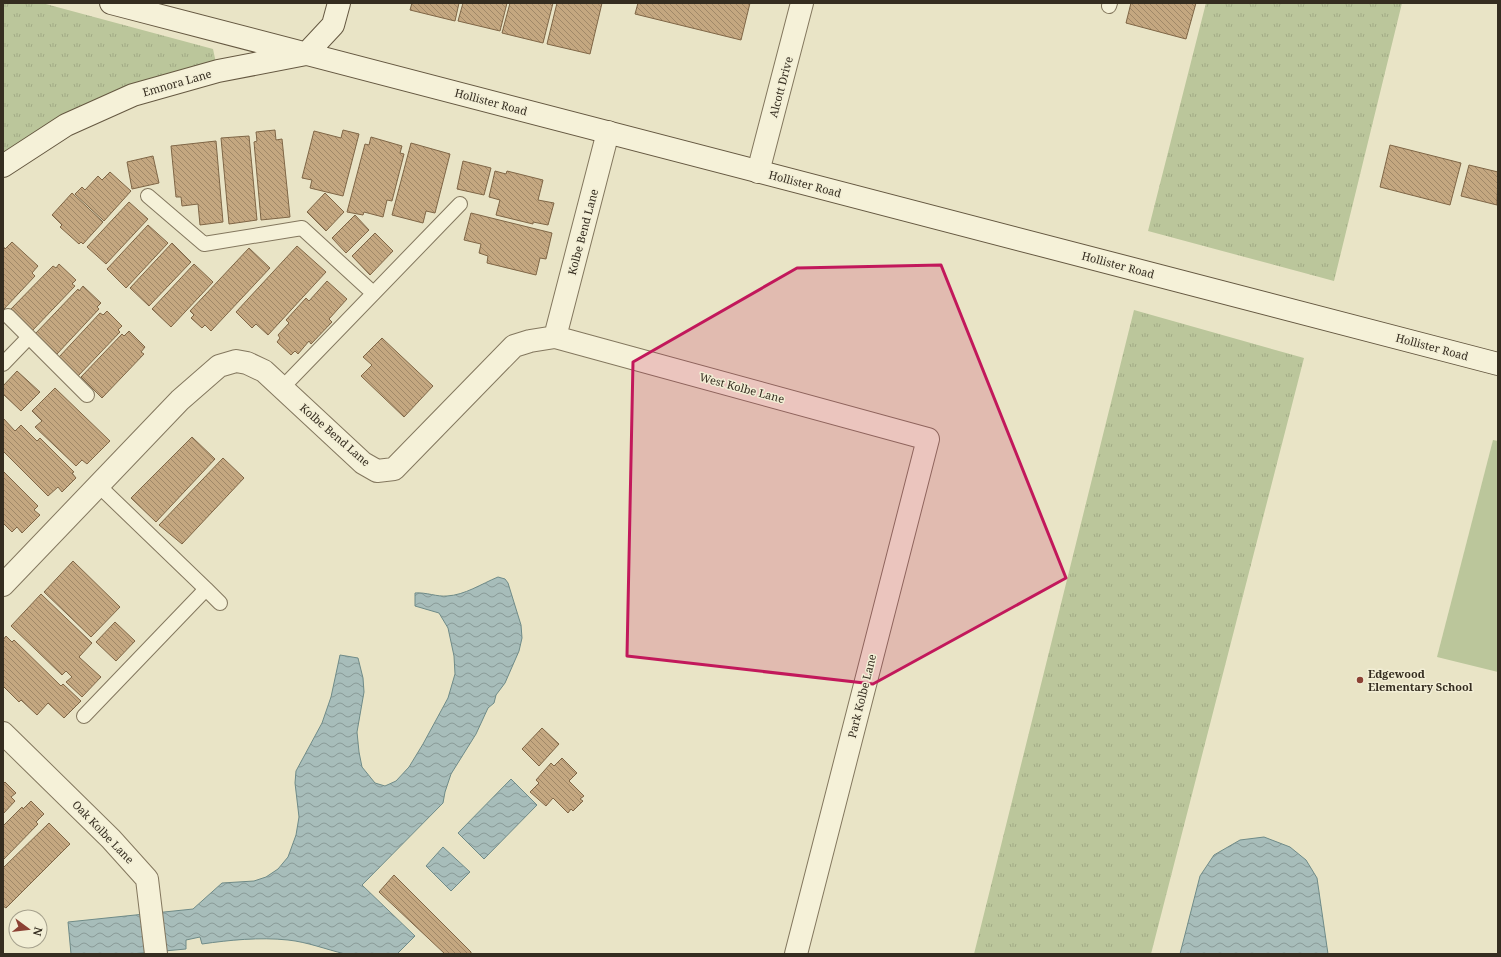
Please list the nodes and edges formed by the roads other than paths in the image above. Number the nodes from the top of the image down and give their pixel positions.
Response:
1 (111, 3) edge
2 (339, 3) edge
3 (802, 3) edge
4 (306, 54) junction
5 (608, 132) junction
6 (3, 166) edge
7 (758, 172) junction
8 (148, 196) dead end
9 (460, 204) dead end
10 (373, 293) junction
11 (8, 316) dead end
12 (29, 337) junction
13 (555, 338) junction
14 (3, 364) edge
15 (1498, 364) edge
16 (282, 388) junction
17 (87, 395) dead end
18 (928, 439) joint
19 (98, 485) junction
20 (3, 585) edge
21 (206, 589) junction
22 (220, 602) dead end
23 (84, 716) dead end
24 (3, 733) edge
25 (156, 954) edge
26 (796, 954) edge

1 - 4 street, Hollister Road
2 - 4 street
3 - 7 street, Alcott Drive
4 - 5 street, Hollister Road
4 - 6 street, Emnora Lane
5 - 7 street, Hollister Road
5 - 13 street, Kolbe Bend Lane
7 - 15 street, Hollister Road
8 - 10 lane
9 - 10 lane
10 - 16 lane
11 - 12 lane
12 - 14 lane
12 - 17 lane
13 - 16 street, Kolbe Bend Lane
13 - 18 street, West Kolbe Lane
16 - 19 street, Kolbe Bend Lane
18 - 26 street, Park Kolbe Lane
19 - 20 street, Kolbe Bend Lane
19 - 21 lane
21 - 22 lane
21 - 23 lane
24 - 25 street, Oak Kolbe Lane

